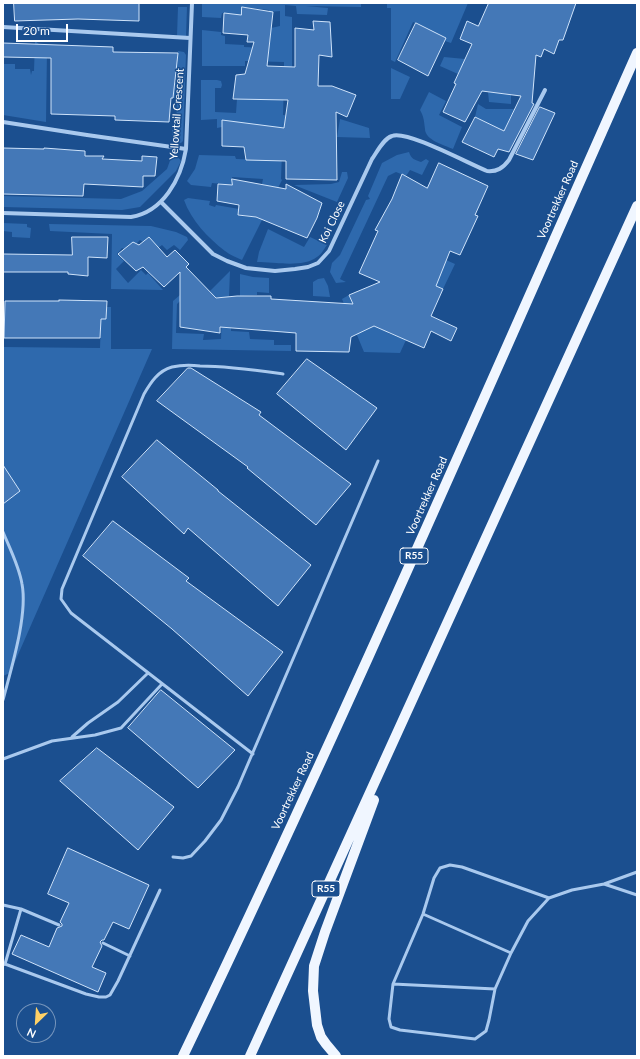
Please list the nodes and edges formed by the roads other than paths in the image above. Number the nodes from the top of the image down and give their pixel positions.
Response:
1 (192, 3) edge
2 (3, 27) edge
3 (190, 38) junction
4 (637, 53) edge
5 (545, 90) dead end
6 (3, 122) edge
7 (186, 149) junction
8 (162, 202) junction
9 (637, 206) edge
10 (3, 213) edge
11 (283, 374) dead end
12 (378, 461) dead end
13 (3, 532) edge
14 (148, 673) junction
15 (162, 684) junction
16 (3, 700) edge
17 (403, 723) junction
18 (72, 737) junction
19 (252, 754) junction
20 (3, 759) edge
21 (173, 857) dead end
22 (637, 872) edge
23 (604, 884) junction
24 (160, 890) dead end
25 (637, 895) edge
26 (549, 898) junction
27 (3, 904) edge
28 (21, 909) junction
29 (423, 914) junction
30 (59, 924) dead end
31 (103, 943) dead end
32 (510, 953) junction
33 (130, 956) junction
34 (4, 964) edge
35 (393, 984) junction
36 (495, 989) junction
37 (183, 1056) edge
38 (250, 1056) edge
39 (336, 1056) edge

1 - 3 street, Yellowtail Crescent
2 - 3 street
3 - 7 street, Yellowtail Crescent
4 - 37 main road, Voortrekker Road / R55
5 - 8 street, Koi Close
6 - 7 street
7 - 8 street, Yellowtail Crescent
8 - 10 street, Yellowtail Crescent
9 - 17 main road, R55
11 - 14 lane
12 - 19 lane
13 - 16 lane
14 - 15 lane
14 - 18 lane
15 - 18 lane
15 - 19 lane
17 - 38 main road, R55
17 - 39 main road
18 - 20 lane
19 - 21 lane
22 - 23 lane
23 - 25 lane
23 - 26 lane
24 - 33 lane
26 - 29 lane
26 - 32 lane
27 - 28 lane
28 - 30 lane
28 - 34 lane
29 - 32 lane
29 - 35 lane
31 - 33 lane
32 - 36 lane
33 - 34 lane
35 - 36 lane
35 - 36 lane

